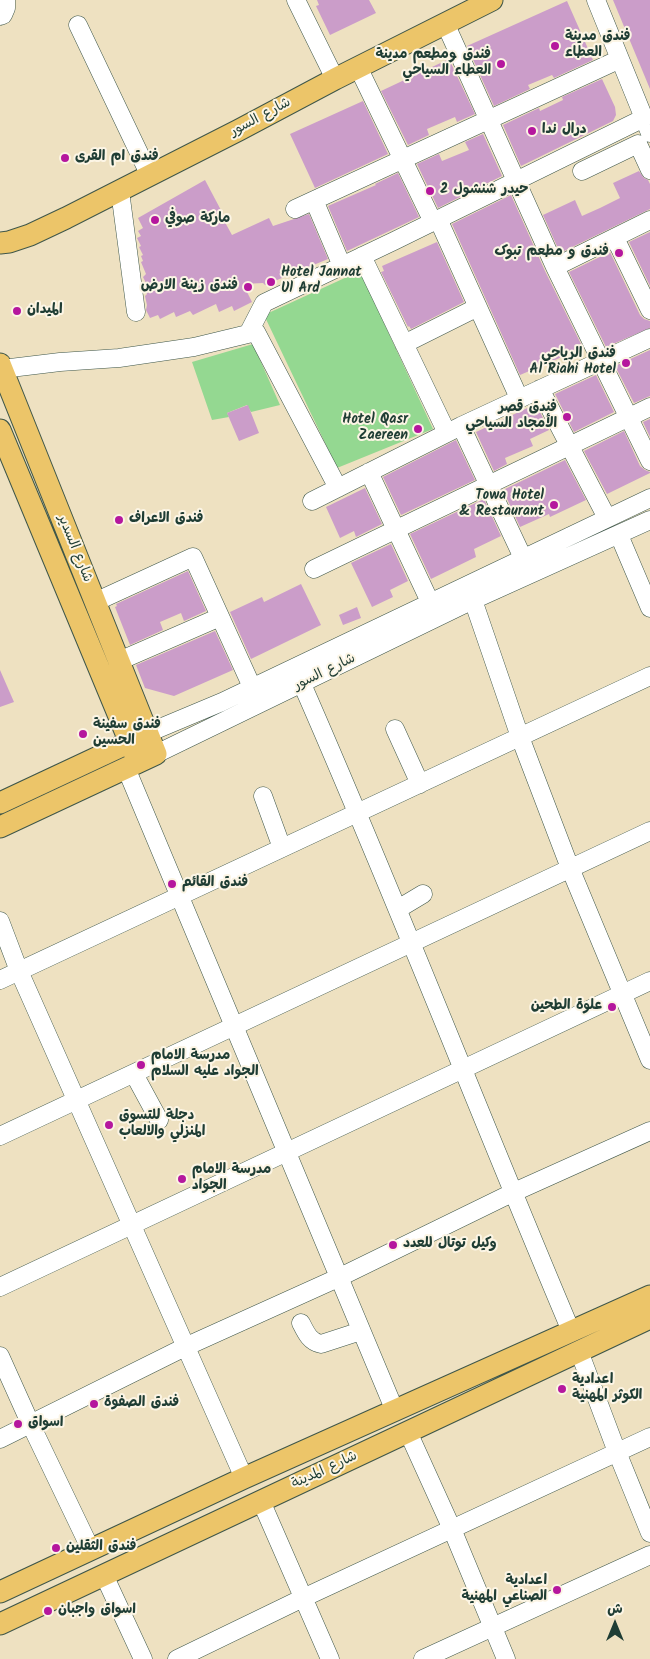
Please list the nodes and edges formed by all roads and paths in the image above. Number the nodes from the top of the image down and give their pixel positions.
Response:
1 (6, 0) edge
2 (296, 0) edge
3 (492, 0) edge
4 (596, 0) edge
5 (0, 16) edge
6 (445, 23) junction
7 (78, 25) dead end
8 (620, 59) junction
9 (358, 67) junction
10 (334, 79) junction
11 (489, 120) junction
12 (647, 126) edge
13 (403, 160) junction
14 (650, 170) edge
15 (582, 171) dead end
16 (150, 176) junction
17 (516, 181) junction
18 (120, 191) junction
19 (314, 200) junction
20 (296, 209) dead end
21 (650, 220) edge
22 (436, 221) junction
23 (30, 235) junction
24 (615, 238) junction
25 (0, 243) edge
26 (362, 256) junction
27 (0, 261) edge
28 (342, 266) junction
29 (555, 267) junction
30 (478, 308) junction
31 (650, 310) edge
32 (136, 312) dead end
33 (248, 334) junction
34 (650, 338) edge
35 (404, 344) junction
36 (601, 361) junction
37 (1, 367) edge
38 (540, 389) junction
39 (519, 398) junction
40 (650, 408) edge
41 (629, 418) junction
42 (0, 430) edge
43 (454, 430) junction
44 (570, 446) junction
45 (650, 461) edge
46 (370, 472) junction
47 (489, 486) junction
48 (338, 488) junction
49 (650, 498) edge
50 (312, 501) dead end
51 (56, 507) junction
52 (36, 516) junction
53 (607, 518) junction
54 (650, 520) edge
55 (397, 530) junction
56 (619, 535) junction
57 (523, 558) junction
58 (314, 569) dead end
59 (474, 600) junction
60 (95, 602) junction
61 (430, 602) junction
62 (650, 608) edge
63 (220, 617) junction
64 (119, 661) junction
65 (650, 676) edge
66 (302, 684) junction
67 (252, 687) junction
68 (222, 702) junction
69 (230, 718) junction
70 (395, 729) dead end
71 (520, 737) junction
72 (139, 738) junction
73 (140, 761) junction
74 (420, 784) junction
75 (263, 796) dead end
76 (0, 803) edge
77 (358, 812) junction
78 (0, 827) edge
79 (650, 831) edge
80 (282, 848) junction
81 (570, 868) junction
82 (423, 894) dead end
83 (180, 896) junction
84 (398, 909) junction
85 (0, 921) edge
86 (411, 943) junction
87 (19, 971) junction
88 (0, 980) edge
89 (650, 981) edge
90 (623, 994) junction
91 (234, 1026) junction
92 (650, 1060) edge
93 (462, 1069) junction
94 (134, 1074) junction
95 (76, 1100) junction
96 (159, 1120) dead end
97 (650, 1131) edge
98 (0, 1136) edge
99 (287, 1152) junction
100 (512, 1193) junction
101 (132, 1225) junction
102 (340, 1277) junction
103 (0, 1287) edge
104 (650, 1296) edge
105 (650, 1318) edge
106 (301, 1323) dead end
107 (361, 1331) junction
108 (571, 1331) junction
109 (185, 1347) junction
110 (580, 1351) junction
111 (0, 1356) edge
112 (396, 1411) junction
113 (31, 1425) junction
114 (408, 1432) junction
115 (650, 1438) edge
116 (0, 1439) edge
117 (617, 1452) junction
118 (244, 1478) junction
119 (261, 1501) junction
120 (452, 1529) junction
121 (650, 1533) edge
122 (91, 1550) junction
123 (650, 1555) edge
124 (104, 1575) junction
125 (0, 1592) edge
126 (303, 1598) junction
127 (0, 1624) edge
128 (492, 1627) junction
129 (143, 1659) edge
130 (177, 1659) edge
131 (330, 1659) edge
132 (423, 1659) edge
133 (506, 1659) edge

1 - 5 street
2 - 10 street
3 - 6 main road, شارع السور
4 - 8 street
6 - 9 main road, شارع السور
6 - 11 street
7 - 16 street
8 - 11 street
8 - 12 street
9 - 10 main road, شارع السور
9 - 13 street
10 - 16 main road, شارع السور
11 - 13 street
11 - 17 street
12 - 17 street
13 - 19 street
13 - 22 street
14 - 15 street
16 - 18 main road, شارع السور
17 - 22 street
17 - 29 street
18 - 23 main road, شارع السور
18 - 32 street
19 - 20 street
19 - 28 street
21 - 24 street
22 - 26 street
22 - 30 street
23 - 25 main road
23 - 27 main road
24 - 29 street
24 - 31 street
26 - 28 street
26 - 35 street
28 - 33 street
29 - 36 street
30 - 35 street
30 - 39 street
33 - 37 street
33 - 48 street
34 - 36 street
35 - 43 street
36 - 38 street
36 - 41 street
37 - 51 main road, شارع السدير
38 - 39 street
38 - 44 street
39 - 43 street
40 - 41 street
41 - 44 street
41 - 45 street
42 - 52 main road, شارع السدير
43 - 46 street
43 - 47 street
44 - 47 street
44 - 53 street
46 - 48 street
46 - 55 street
47 - 55 street
47 - 57 street
48 - 50 street
49 - 53 street, شارع السور
51 - 52 main road
51 - 60 main road, شارع السدير
52 - 72 main road, شارع السدير
53 - 57 street, شارع السور
54 - 56 street, شارع السور
55 - 58 street
55 - 61 street
56 - 59 street, شارع السور
56 - 62 street
57 - 61 street, شارع السور
59 - 66 street, شارع السور
59 - 71 street
60 - 63 street
60 - 64 main road, شارع السدير
61 - 67 street, شارع السور
63 - 64 street
63 - 67 street
64 - 72 main road, شارع السدير
65 - 71 street
66 - 69 street, شارع السور
66 - 77 street
67 - 68 street, شارع السور
68 - 69 street
68 - 72 street, شارع السور
69 - 73 street, شارع السور
70 - 74 street
71 - 74 street
71 - 81 street
72 - 73 main road
72 - 76 main road, شارع السور
73 - 78 main road, شارع السور
73 - 83 street
74 - 77 street
75 - 80 street
77 - 80 street
77 - 84 street
79 - 81 street
80 - 83 street
81 - 86 street
81 - 90 street
82 - 84 street
83 - 87 street
83 - 91 street
84 - 86 street
85 - 87 street
86 - 91 street
86 - 93 street
87 - 88 street
87 - 95 street
89 - 90 street
90 - 92 street
90 - 93 street
91 - 94 street
91 - 99 street
93 - 99 street
93 - 100 street
94 - 95 street
94 - 96 street
95 - 98 street
95 - 101 street
97 - 100 street
99 - 101 street
99 - 102 street
100 - 102 street
100 - 108 street
101 - 103 street
101 - 109 street
102 - 107 street
102 - 109 street
104 - 108 main road, شارع المدينة
105 - 110 main road, شارع المدينة
106 - 107 street
107 - 112 street
108 - 112 main road, شارع المدينة
109 - 113 street
109 - 118 street
110 - 114 main road, شارع المدينة
110 - 117 street
111 - 113 street
112 - 118 main road, شارع المدينة
113 - 116 street
113 - 122 street
114 - 119 main road, شارع المدينة
114 - 120 street
115 - 117 street
117 - 120 street
117 - 121 street
118 - 122 main road, شارع المدينة
119 - 124 main road, شارع المدينة
119 - 126 street
120 - 126 street
120 - 128 street
122 - 125 main road, شارع المدينة
123 - 128 street
124 - 127 main road, شارع المدينة
124 - 129 street
126 - 130 street
126 - 131 street
128 - 132 street
128 - 133 street

